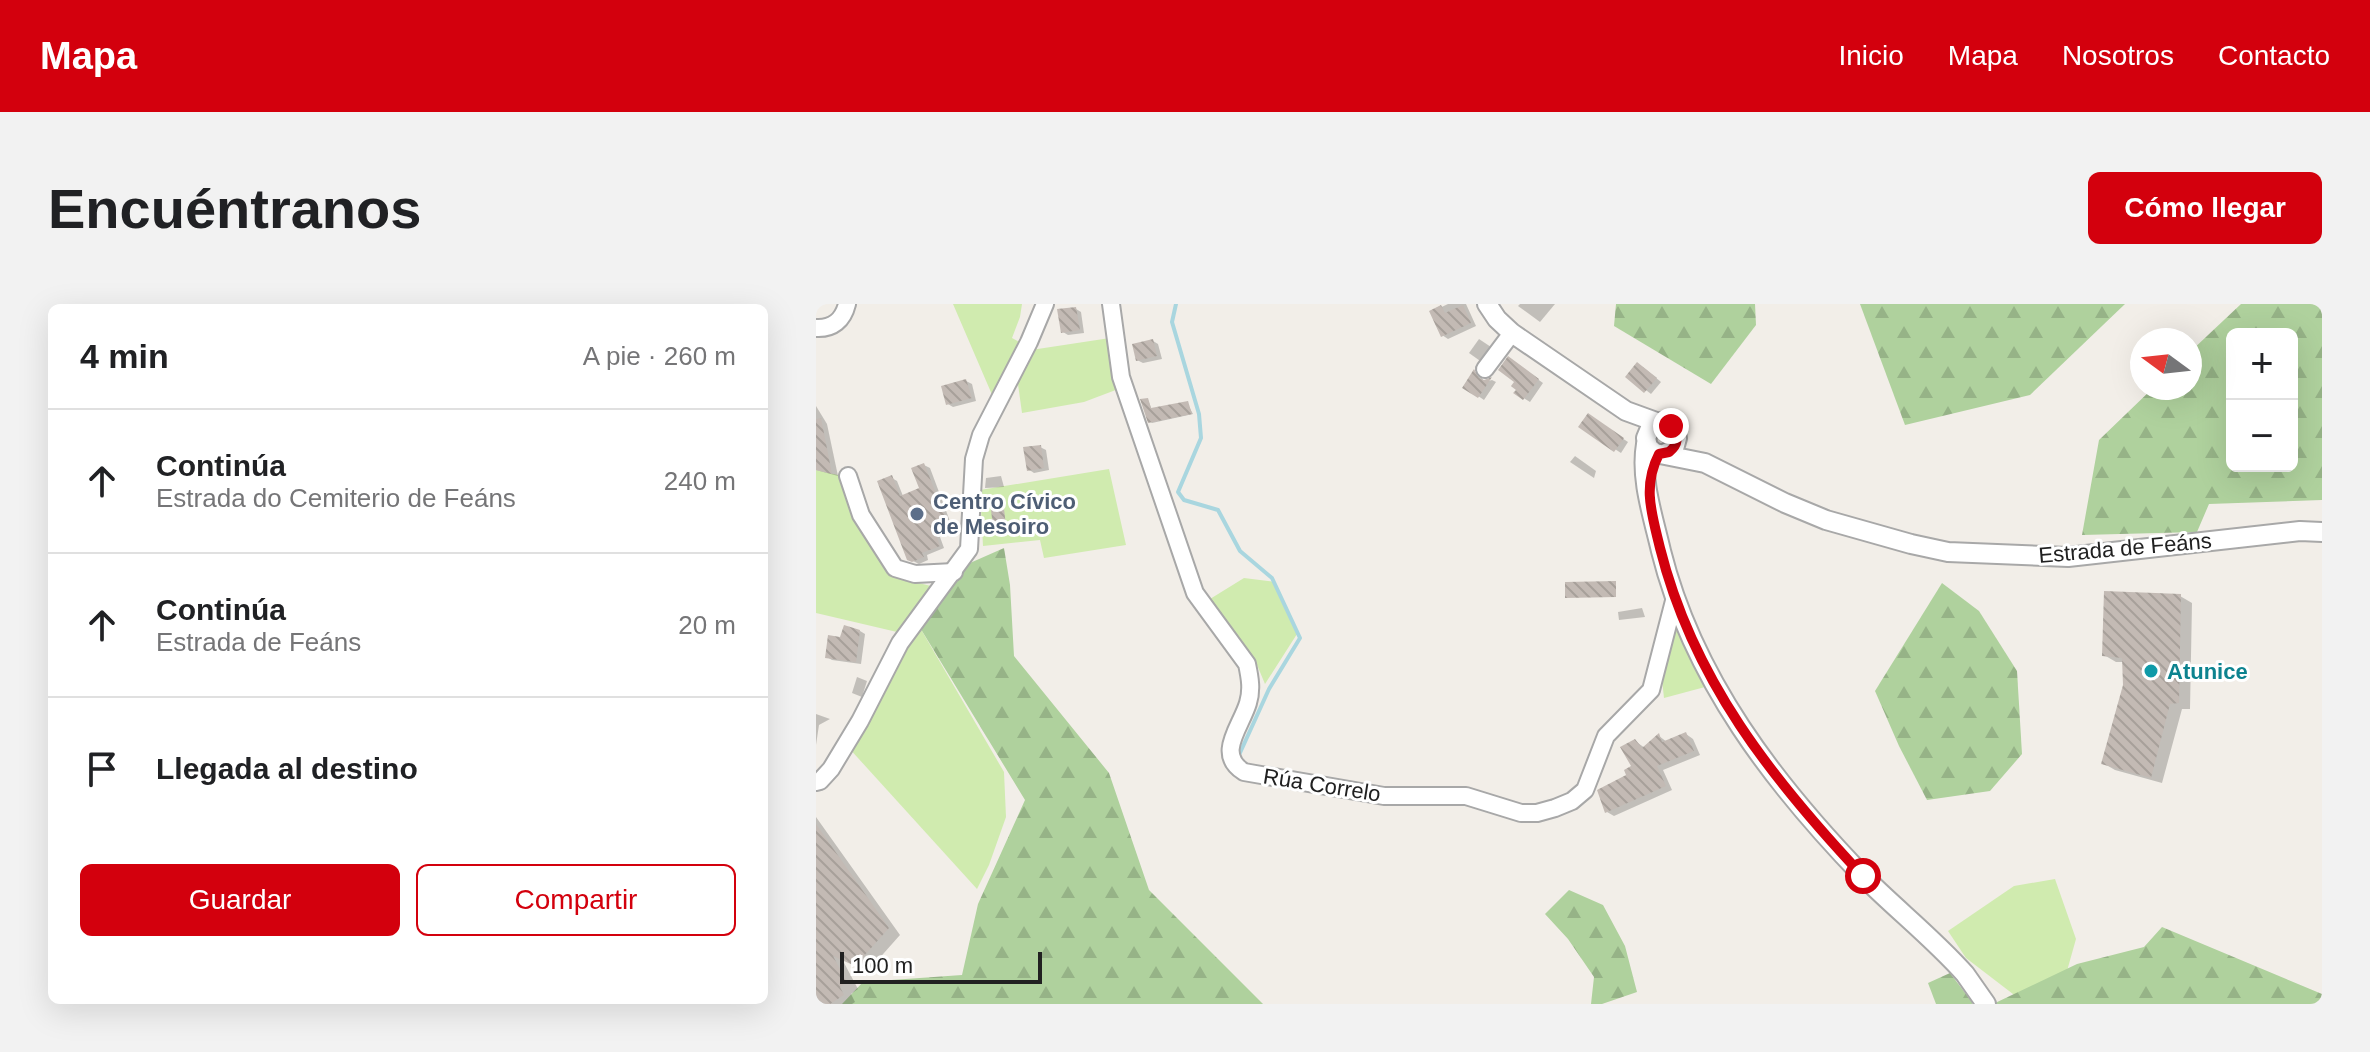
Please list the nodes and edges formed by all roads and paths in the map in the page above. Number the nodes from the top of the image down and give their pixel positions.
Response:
1 (847, 304) edge
2 (1045, 304) edge
3 (1111, 304) edge
4 (1487, 304) edge
5 (816, 328) edge
6 (1512, 333) junction
7 (1485, 369) dead end
8 (1626, 411) junction
9 (1659, 423) junction
10 (1676, 433) junction
11 (1654, 447) junction
12 (1705, 463) junction
13 (848, 476) dead end
14 (2322, 532) edge
15 (954, 572) junction
16 (1675, 597) junction
17 (816, 782) edge
18 (1986, 1004) edge

1 - 5 street
2 - 15 street
3 - 16 street, Rúa Correlo
4 - 6 street, Estrada de Feáns
6 - 7 street
6 - 8 street, Estrada de Feáns
8 - 9 street, Estrada de Feáns
8 - 11 street, Estrada de Feáns
9 - 10 street, Estrada de Feáns
9 - 11 street
10 - 11 street
10 - 12 street, Estrada de Feáns
11 - 12 street, Estrada de Feáns
11 - 16 street
12 - 14 street, Estrada de Feáns
13 - 15 street
15 - 17 street
16 - 18 street

